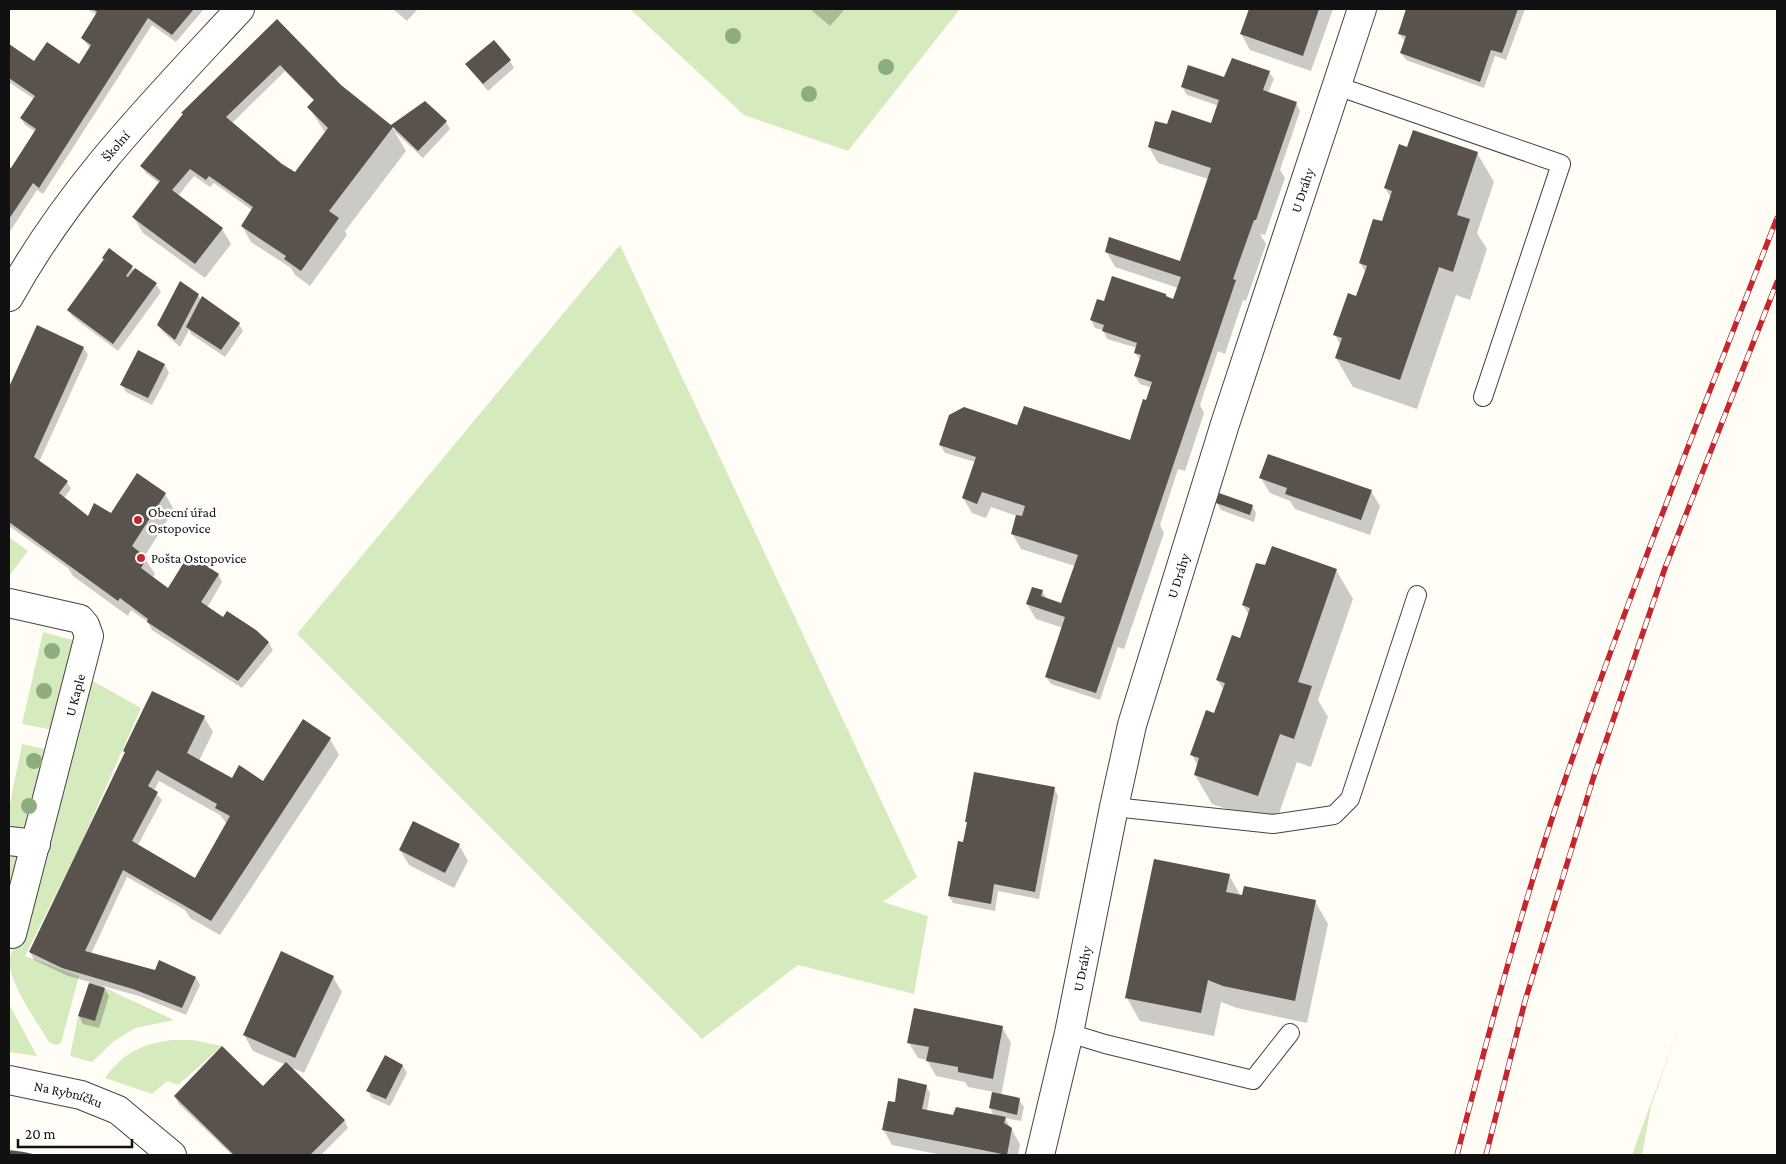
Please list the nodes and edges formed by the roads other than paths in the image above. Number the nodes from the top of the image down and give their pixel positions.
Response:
1 (240, 9) edge
2 (1362, 9) edge
3 (1337, 86) junction
4 (9, 297) edge
5 (1483, 397) dead end
6 (1417, 595) dead end
7 (9, 603) edge
8 (1114, 807) junction
9 (9, 841) edge
10 (36, 844) junction
11 (12, 934) dead end
12 (1290, 1032) dead end
13 (1070, 1033) junction
14 (9, 1080) edge
15 (172, 1155) edge
16 (1040, 1155) edge

1 - 4 street, Školní
2 - 3 street, U Dráhy
3 - 5 lane
3 - 8 street, U Dráhy
6 - 8 lane
7 - 10 street, U Kaple
8 - 13 street, U Dráhy
9 - 10 street
10 - 11 street, U Kaple
12 - 13 lane
13 - 16 street, U Dráhy
14 - 15 street, Na Rybníčku

